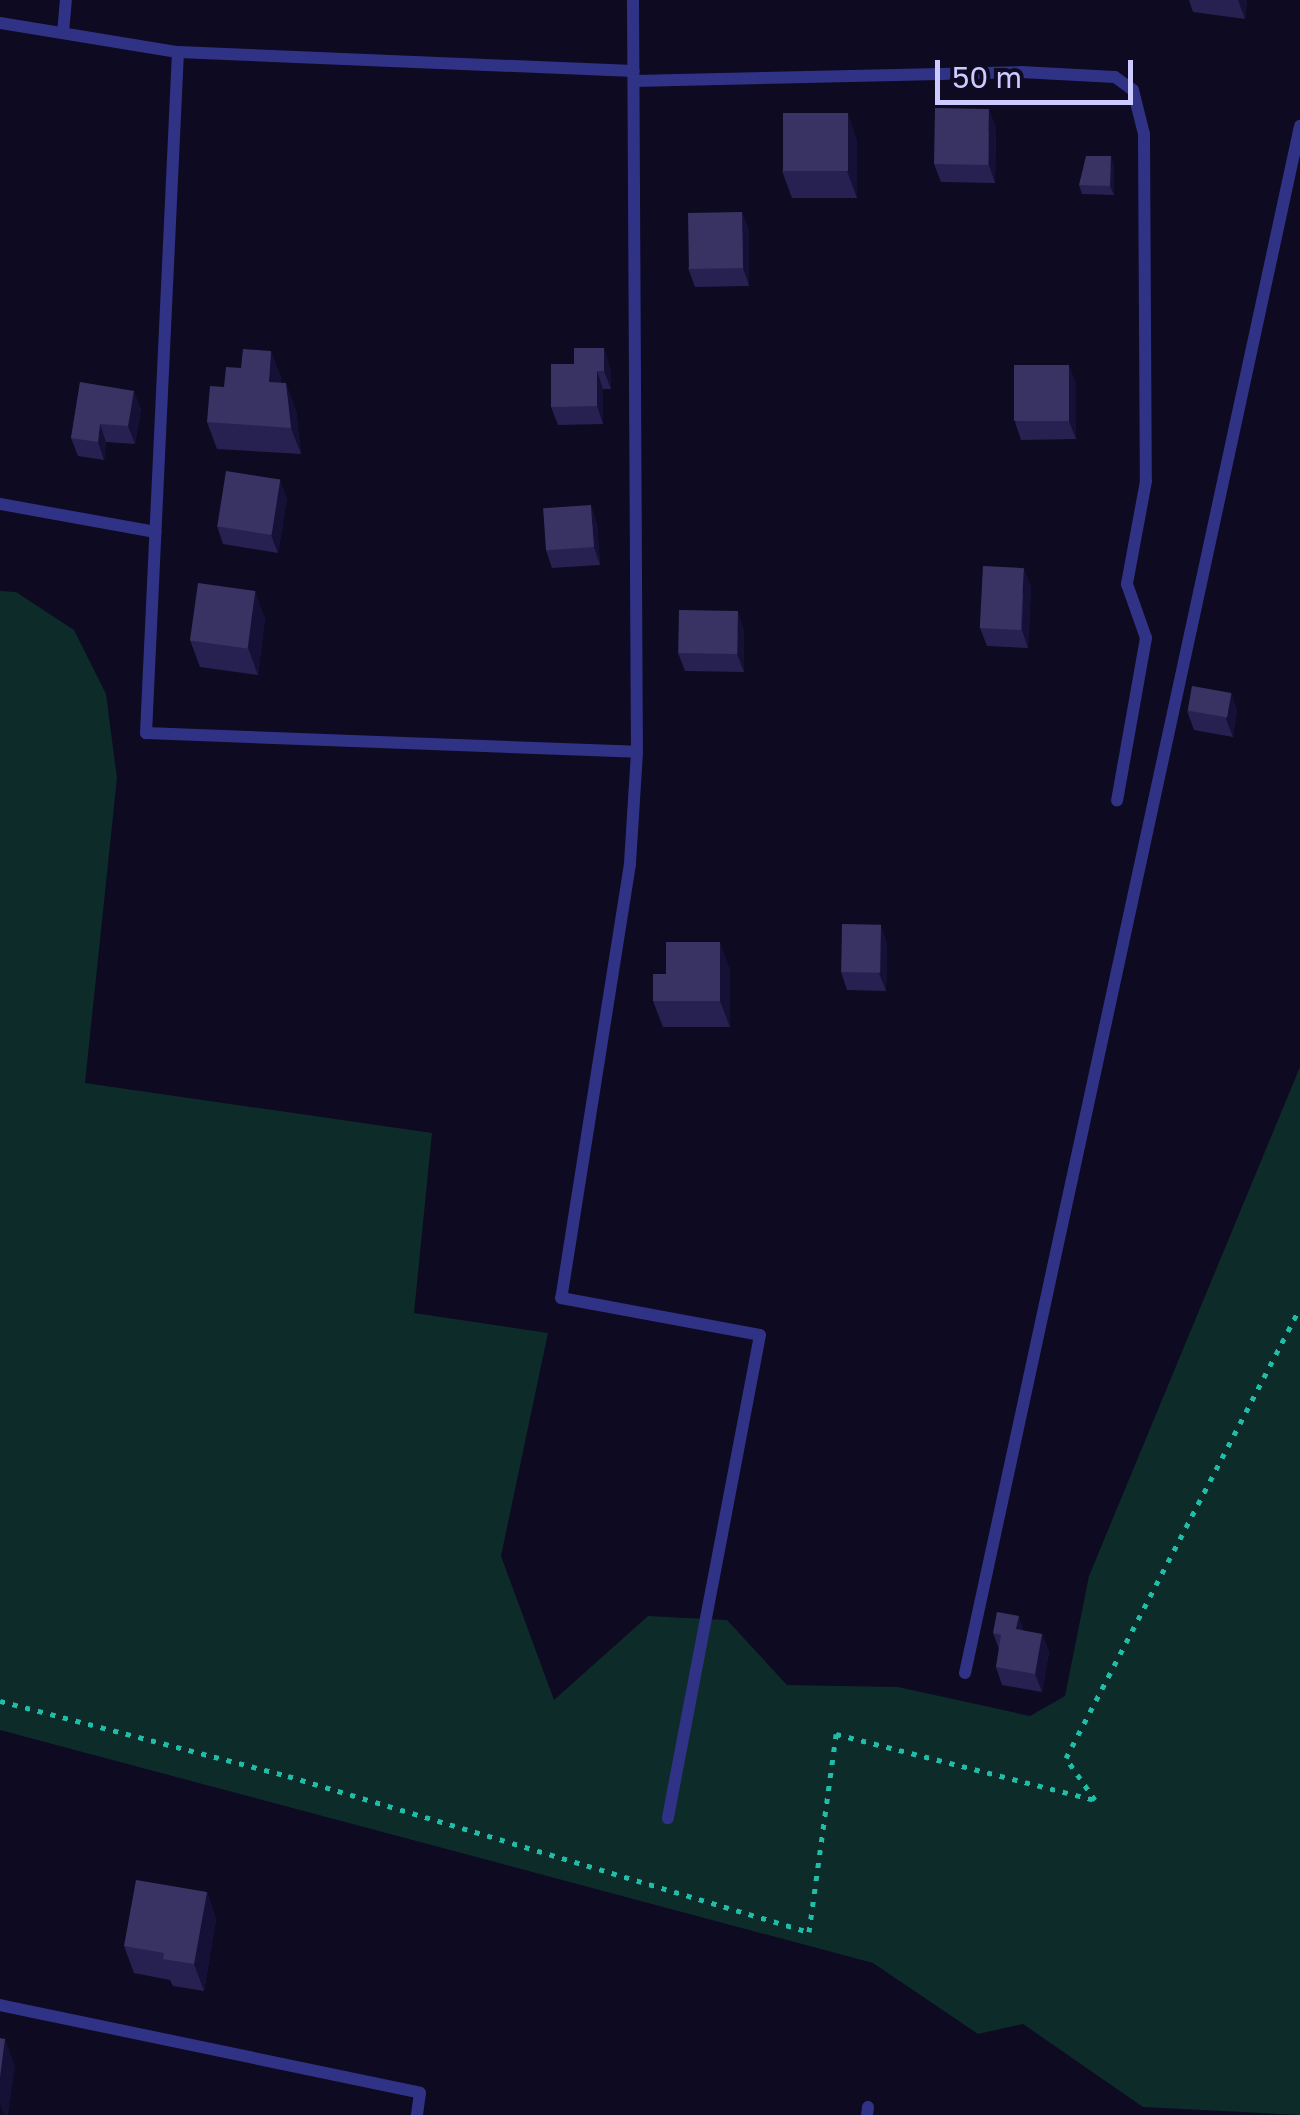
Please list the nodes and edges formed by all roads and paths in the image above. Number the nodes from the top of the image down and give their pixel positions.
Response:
1 (66, 0) edge
2 (633, 0) edge
3 (0, 23) edge
4 (63, 34) junction
5 (178, 52) junction
6 (634, 76) junction
7 (1300, 126) edge
8 (0, 504) edge
9 (156, 532) junction
10 (638, 752) junction
11 (1117, 800) dead end
12 (1300, 1308) edge
13 (965, 1672) dead end
14 (0, 1702) edge
15 (668, 1818) dead end
16 (0, 2004) edge
17 (417, 2115) edge

1 - 4 lane
2 - 6 lane
3 - 4 lane
4 - 5 lane
5 - 6 lane
5 - 9 lane
6 - 10 lane
6 - 11 lane
7 - 13 lane
8 - 9 lane
9 - 10 lane
10 - 15 lane
12 - 14 path
16 - 17 lane

